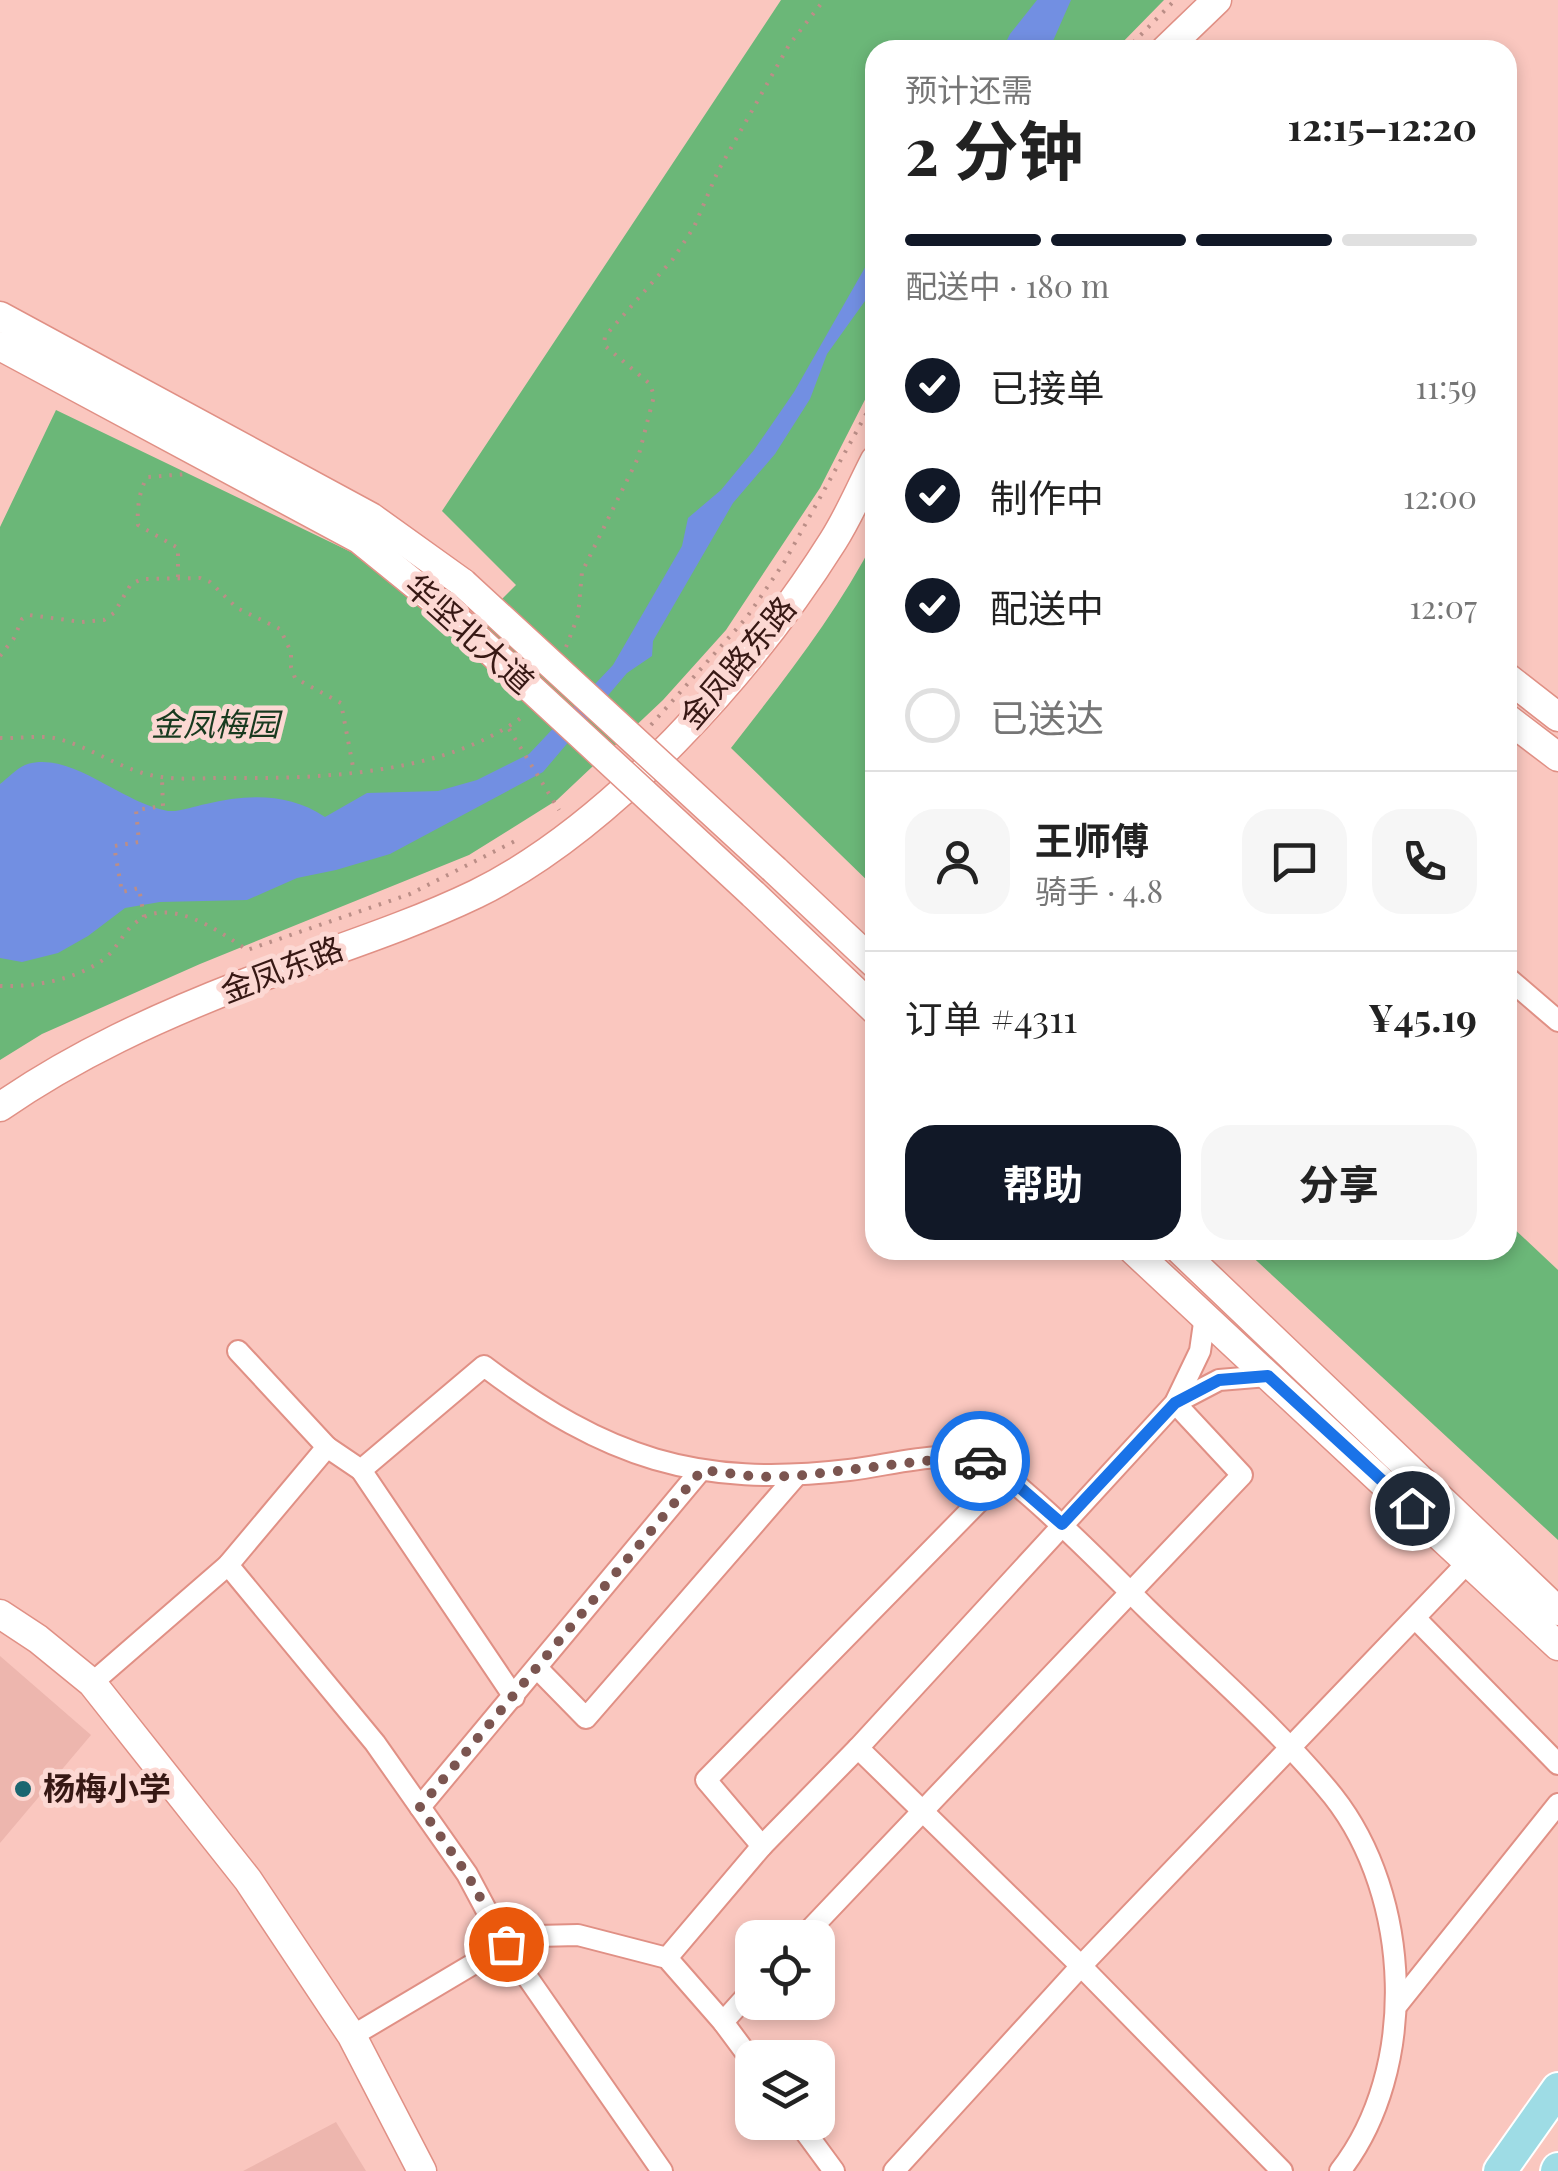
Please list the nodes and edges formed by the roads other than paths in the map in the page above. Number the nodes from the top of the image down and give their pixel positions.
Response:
1 (1217, 0) edge
2 (1175, 40) edge
3 (0, 316) edge
4 (0, 346) edge
5 (865, 479) edge
6 (1517, 685) edge
7 (1558, 717) edge
8 (1517, 726) edge
9 (1558, 757) edge
10 (566, 838) joint
11 (865, 955) edge
12 (1517, 986) edge
13 (865, 1000) edge
14 (1558, 1021) edge
15 (0, 1107) edge
16 (1144, 1260) edge
17 (1190, 1260) edge
18 (1205, 1316) junction
19 (238, 1351) dead end
20 (1268, 1376) junction
21 (1175, 1403) junction
22 (327, 1447) junction
23 (362, 1470) junction
24 (702, 1470) junction
25 (1005, 1475) junction
26 (796, 1476) junction
27 (1062, 1524) junction
28 (1469, 1561) junction
29 (228, 1564) junction
30 (1130, 1592) junction
31 (1558, 1611) edge
32 (0, 1614) edge
33 (1416, 1620) junction
34 (1558, 1646) edge
35 (538, 1668) junction
36 (92, 1683) junction
37 (514, 1697) junction
38 (858, 1748) junction
39 (1289, 1748) junction
40 (1558, 1764) edge
41 (1558, 1804) edge
42 (420, 1807) junction
43 (920, 1810) junction
44 (762, 1846) junction
45 (819, 1920) edge
46 (506, 1944) junction
47 (668, 1958) junction
48 (1081, 1966) junction
49 (1398, 2004) junction
50 (735, 2009) edge
51 (723, 2022) junction
52 (352, 2036) junction
53 (736, 2040) edge
54 (1558, 2088) edge
55 (811, 2140) edge
56 (422, 2171) edge
57 (662, 2171) edge
58 (834, 2171) edge
59 (894, 2171) edge
60 (1282, 2171) edge
61 (1340, 2171) edge
62 (1500, 2171) edge

1 - 2 main road
3 - 11 main road, 华坚北大道, bridge
4 - 13 main road, 华坚北大道, bridge
5 - 10 main road, 金凤路东路
6 - 7 main road
8 - 9 main road
10 - 15 main road, 金凤东路
12 - 14 street
16 - 18 main road
17 - 31 main road
18 - 20 main road
18 - 21 street
19 - 22 street
20 - 21 street
20 - 28 main road
21 - 27 street
21 - 30 street
22 - 23 street
22 - 29 street
23 - 24 street
23 - 37 street
24 - 26 street
24 - 35 street
25 - 26 street
25 - 27 street
25 - 44 street
26 - 35 street
27 - 30 street
27 - 38 street
28 - 33 street
28 - 34 main road
29 - 36 street
29 - 42 street
30 - 39 street
30 - 43 street
32 - 36 main road
33 - 39 street
33 - 40 street
35 - 37 street
36 - 52 main road
37 - 42 street
38 - 43 street
38 - 44 street
39 - 48 street
39 - 49 street
41 - 49 street
42 - 46 street
43 - 45 street
43 - 48 street
44 - 47 street
46 - 47 street
46 - 52 street
46 - 57 street
47 - 51 street
48 - 59 street
48 - 60 street
49 - 61 street
50 - 51 street
51 - 53 street
52 - 56 main road
54 - 62 main road
55 - 58 street

